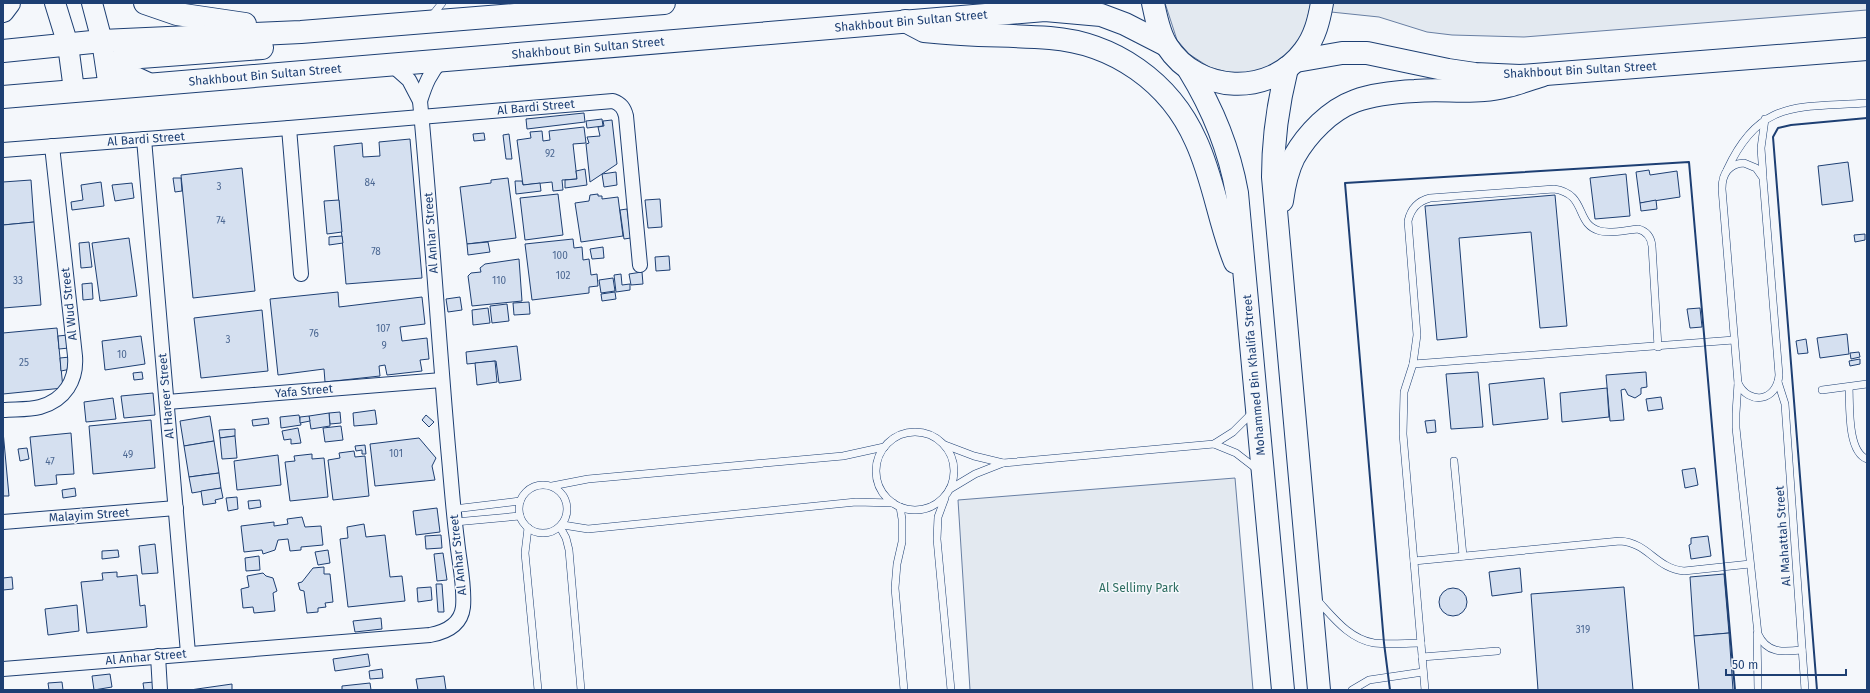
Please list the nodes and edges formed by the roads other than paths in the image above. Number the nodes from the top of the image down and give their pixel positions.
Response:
1 (10, 3) edge
2 (56, 3) edge
3 (92, 3) edge
4 (145, 3) edge
5 (442, 3) edge
6 (664, 3) edge
7 (1153, 3) edge
8 (1322, 3) edge
9 (3, 11) edge
10 (428, 21) junction
11 (905, 22) junction
12 (398, 24) junction
13 (302, 32) junction
14 (102, 42) junction
15 (68, 45) junction
16 (1166, 45) junction
17 (1867, 49) edge
18 (3, 51) edge
19 (442, 60) junction
20 (391, 64) junction
21 (1291, 64) junction
22 (1189, 70) junction
23 (1543, 75) junction
24 (150, 84) junction
25 (109, 88) junction
26 (74, 90) junction
27 (3, 97) edge
28 (420, 101) junction
29 (1867, 103) edge
30 (422, 117) junction
31 (1765, 119) junction
32 (289, 128) junction
33 (144, 138) junction
34 (52, 146) junction
35 (3, 150) edge
36 (1727, 170) junction
37 (1763, 178) junction
38 (1278, 232) junction
39 (640, 264) dead end
40 (301, 274) dead end
41 (1246, 288) junction
42 (1734, 340) junction
43 (1658, 347) junction
44 (1413, 364) junction
45 (442, 380) junction
46 (1778, 382) junction
47 (1738, 383) junction
48 (1867, 384) edge
49 (1849, 387) junction
50 (1822, 390) dead end
51 (166, 402) junction
52 (1257, 407) junction
53 (3, 410) edge
54 (1214, 444) junction
55 (945, 445) junction
56 (884, 447) junction
57 (1867, 460) edge
58 (1454, 461) dead end
59 (1003, 463) junction
60 (1263, 476) junction
61 (552, 486) junction
62 (950, 489) junction
63 (946, 496) junction
64 (520, 501) junction
65 (893, 503) junction
66 (900, 507) junction
67 (176, 508) junction
68 (454, 516) junction
69 (520, 516) junction
70 (3, 522) edge
71 (562, 526) junction
72 (528, 528) junction
73 (1463, 556) junction
74 (1414, 561) junction
75 (1750, 564) junction
76 (1310, 592) junction
77 (1757, 628) junction
78 (1421, 644) junction
79 (1802, 650) junction
80 (1497, 651) dead end
81 (188, 653) junction
82 (158, 656) junction
83 (1422, 657) junction
84 (3, 669) edge
85 (1423, 672) junction
86 (160, 690) edge
87 (538, 690) edge
88 (581, 690) edge
89 (904, 690) edge
90 (951, 690) edge
91 (1283, 690) edge
92 (1319, 690) edge
93 (1352, 690) edge
94 (1425, 690) edge
95 (1758, 690) edge
96 (1805, 690) edge

1 - 9 main road
2 - 15 main road
3 - 14 main road
4 - 13 main road
5 - 10 lane
6 - 10 main road
7 - 16 main road
8 - 21 main road
10 - 12 main road
11 - 16 main road, Shakhbout Bin Sultan Street
11 - 19 main road, Shakhbout Bin Sultan Street
11 - 41 main road
12 - 13 main road
12 - 24 main road
13 - 14 main road
14 - 15 main road
14 - 25 main road
15 - 18 main road
15 - 26 main road
16 - 22 main road
17 - 23 main road, Shakhbout Bin Sultan Street
19 - 20 main road, Shakhbout Bin Sultan Street
19 - 28 street, Al Anhar Street
20 - 24 main road, Shakhbout Bin Sultan Street
20 - 28 street, Al Anhar Street
21 - 22 main road
21 - 23 main road, Shakhbout Bin Sultan Street
21 - 38 main road
22 - 41 main road, Mohammed Bin Khalifa Street
23 - 38 main road
24 - 25 main road, Shakhbout Bin Sultan Street
25 - 26 main road, Shakhbout Bin Sultan Street
26 - 27 main road, Shakhbout Bin Sultan Street
28 - 30 street, Al Anhar Street
29 - 31 lane
30 - 32 street, Al Bardi Street
30 - 39 street, Al Bardi Street
30 - 45 street, Al Anhar Street
31 - 36 lane
31 - 37 lane, Al Mahattah Street
32 - 33 street, Al Bardi Street
32 - 40 street
33 - 34 street, Al Bardi Street
33 - 51 street, Al Hareer Street
34 - 35 street, Al Bardi Street
34 - 53 street, Al Wud Street
36 - 37 lane
36 - 42 lane
37 - 46 lane, Al Mahattah Street
38 - 76 main road
41 - 52 main road, Mohammed Bin Khalifa Street
42 - 43 lane
42 - 47 lane
43 - 44 lane
43 - 44 lane
44 - 74 lane
45 - 51 street, Yafa Street
45 - 68 street, Al Anhar Street
46 - 47 lane
46 - 79 lane, Al Mahattah Street
47 - 75 lane
48 - 49 lane
49 - 50 lane
49 - 57 lane
51 - 67 street, Al Hareer Street
52 - 54 lane
52 - 60 main road, Mohammed Bin Khalifa Street
54 - 59 lane
54 - 60 lane
55 - 56 lane
55 - 59 lane
55 - 62 lane
56 - 61 lane
56 - 65 lane
58 - 73 lane
59 - 62 lane
60 - 91 main road, Mohammed Bin Khalifa Street
61 - 64 lane
61 - 71 lane
62 - 63 lane
63 - 66 lane
63 - 90 lane
64 - 68 lane
64 - 69 lane
65 - 66 lane
65 - 71 lane
66 - 89 lane
67 - 70 street, Malayim Street
67 - 81 street, Al Hareer Street
68 - 69 lane
68 - 81 street, Al Anhar Street
69 - 72 lane
71 - 72 lane
71 - 88 lane
72 - 87 lane
73 - 74 lane
73 - 75 lane
74 - 78 lane
75 - 77 lane
76 - 78 lane
76 - 92 main road
77 - 79 lane
77 - 95 lane
78 - 83 lane
79 - 96 lane, Al Mahattah Street
80 - 83 lane
81 - 82 street, Al Anhar Street
82 - 84 street, Al Anhar Street
82 - 86 street
83 - 85 lane
85 - 93 lane
85 - 94 lane

